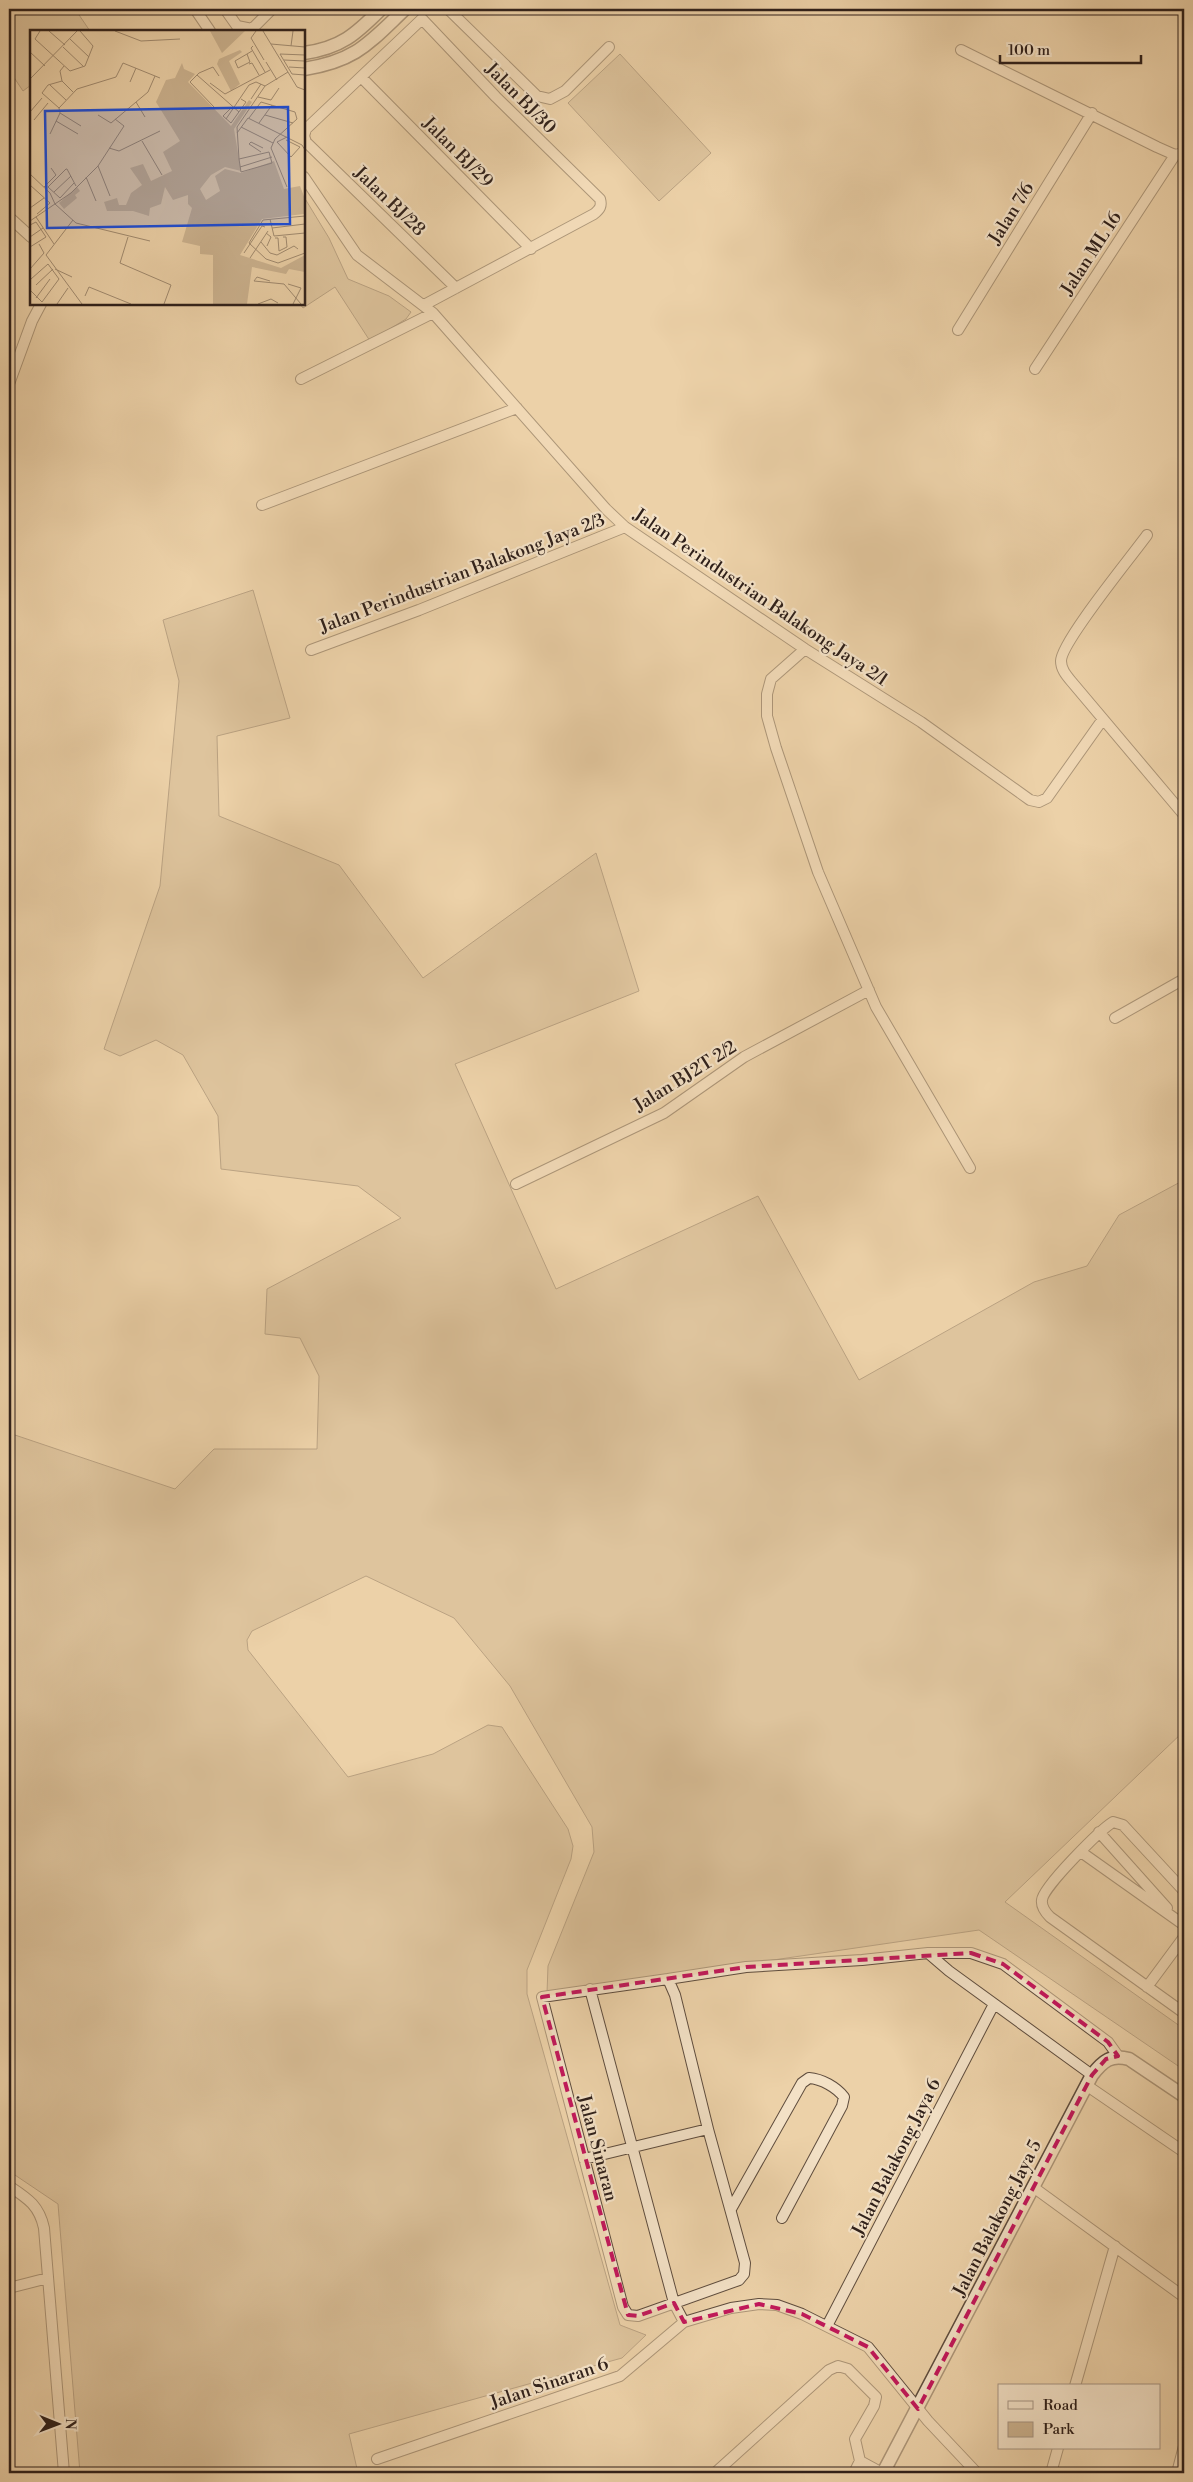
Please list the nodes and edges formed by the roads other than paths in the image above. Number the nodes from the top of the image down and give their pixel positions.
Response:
1 (195, 9) edge
2 (225, 9) edge
3 (272, 9) edge
4 (381, 9) edge
5 (405, 9) edge
6 (448, 9) edge
7 (209, 30) edge
8 (609, 47) dead end
9 (961, 50) dead end
10 (305, 53) edge
11 (305, 69) edge
12 (362, 78) junction
13 (1092, 114) junction
14 (305, 132) edge
15 (305, 139) edge
16 (1180, 154) edge
17 (305, 178) edge
18 (9, 217) edge
19 (30, 236) edge
20 (532, 250) junction
21 (456, 288) junction
22 (40, 305) edge
23 (424, 305) junction
24 (433, 314) junction
25 (958, 330) dead end
26 (1035, 369) dead end
27 (301, 379) dead end
28 (9, 384) edge
29 (517, 408) junction
30 (262, 505) dead end
31 (625, 527) junction
32 (1147, 536) dead end
33 (805, 649) junction
34 (311, 650) dead end
35 (1103, 719) junction
36 (1184, 815) edge
37 (1184, 979) edge
38 (868, 990) junction
39 (1116, 1018) dead end
40 (970, 1168) dead end
41 (516, 1184) dead end
42 (1099, 1832) junction
43 (1081, 1852) junction
44 (1184, 1891) edge
45 (1182, 1923) edge
46 (1184, 1937) edge
47 (928, 1953) junction
48 (668, 1979) junction
49 (1148, 1987) junction
50 (590, 1989) junction
51 (994, 2004) junction
52 (1184, 2013) edge
53 (1118, 2056) junction
54 (1089, 2080) junction
55 (1184, 2096) edge
56 (708, 2129) junction
57 (634, 2148) junction
58 (1184, 2152) edge
59 (584, 2159) junction
60 (9, 2186) edge
61 (1034, 2187) junction
62 (731, 2209) junction
63 (782, 2218) dead end
64 (1115, 2246) junction
65 (48, 2278) junction
66 (9, 2288) edge
67 (1184, 2297) edge
68 (674, 2303) junction
69 (684, 2322) junction
70 (826, 2326) junction
71 (1077, 2384) edge
72 (918, 2408) junction
73 (1184, 2446) edge
74 (1057, 2450) edge
75 (377, 2459) dead end
76 (860, 2461) junction
77 (64, 2473) edge
78 (715, 2473) edge
79 (854, 2473) edge
80 (883, 2473) edge
81 (977, 2473) edge
82 (1051, 2473) edge
83 (1177, 2473) edge

1 - 7 street
2 - 3 street
4 - 10 street
5 - 11 street
6 - 8 street
9 - 13 street
12 - 14 street
12 - 20 street, Jalan BJ/29
12 - 20 street, Jalan BJ/30
13 - 16 street
13 - 25 street, Jalan 7/6
15 - 21 street, Jalan BJ/28
16 - 26 street, Jalan ML 16
17 - 23 street, Jalan Perindustrian Balakong Jaya 2/1
18 - 19 street
20 - 21 street
21 - 23 street
22 - 28 street
23 - 24 street, Jalan Perindustrian Balakong Jaya 2/1
24 - 27 street
24 - 29 street, Jalan Perindustrian Balakong Jaya 2/1
29 - 30 street
29 - 31 street, Jalan Perindustrian Balakong Jaya 2/1
31 - 33 street, Jalan Perindustrian Balakong Jaya 2/1
31 - 34 street, Jalan Perindustrian Balakong Jaya 2/3
32 - 35 street
33 - 35 street, Jalan Perindustrian Balakong Jaya 2/1
33 - 38 street
35 - 36 street
37 - 39 street
38 - 40 street
38 - 41 street, Jalan BJ2T 2/2
42 - 43 street
42 - 44 street
42 - 45 street
43 - 45 street
43 - 49 street
46 - 49 street
47 - 48 street
47 - 51 street
47 - 53 street
48 - 50 street
48 - 56 street
49 - 52 street
50 - 57 street
50 - 59 street, Jalan Sinaran
51 - 54 street
51 - 70 street, Jalan Balakong Jaya 6
53 - 54 street, Jalan Balakong Jaya 5
53 - 55 street
54 - 58 street
54 - 61 street, Jalan Balakong Jaya 5
56 - 57 street
56 - 62 street
57 - 59 street
57 - 68 street
59 - 68 street, Jalan Sinaran
60 - 65 street
61 - 64 street
61 - 72 street, Jalan Balakong Jaya 5
62 - 63 street
62 - 68 street
64 - 67 street
64 - 71 street
65 - 66 street
65 - 77 street
68 - 69 street
69 - 70 street, Jalan Sinaran 6
69 - 75 street, Jalan Sinaran 6
70 - 72 street, Jalan Sinaran 6
72 - 80 street, Jalan Balakong Jaya 5
72 - 81 street, Jalan Sinaran 6
73 - 83 street
74 - 82 street
76 - 78 street
76 - 79 street
76 - 80 street

